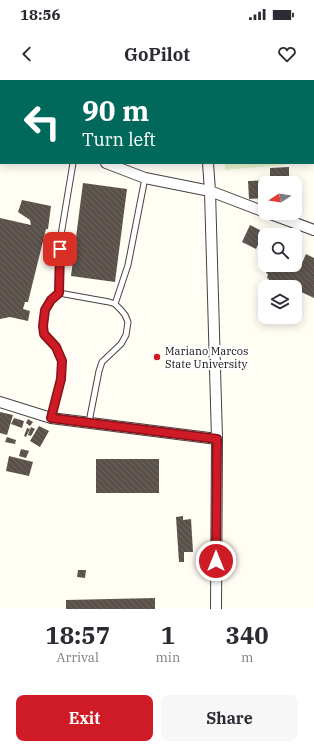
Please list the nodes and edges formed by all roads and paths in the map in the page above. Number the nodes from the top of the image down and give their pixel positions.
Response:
1 (73, 164) edge
2 (109, 164) edge
3 (208, 164) edge
4 (145, 178) junction
5 (210, 191) junction
6 (258, 209) edge
7 (287, 220) edge
8 (314, 230) edge
9 (59, 293) junction
10 (115, 304) junction
11 (0, 402) edge
12 (51, 418) junction
13 (89, 422) junction
14 (217, 439) junction
15 (216, 609) edge

1 - 9 lane
2 - 4 street
3 - 5 street
4 - 5 street
4 - 10 lane
5 - 6 street
5 - 14 street
7 - 8 street
9 - 10 lane
9 - 12 lane
10 - 13 lane
11 - 12 street
12 - 13 street
13 - 14 street
14 - 15 street

